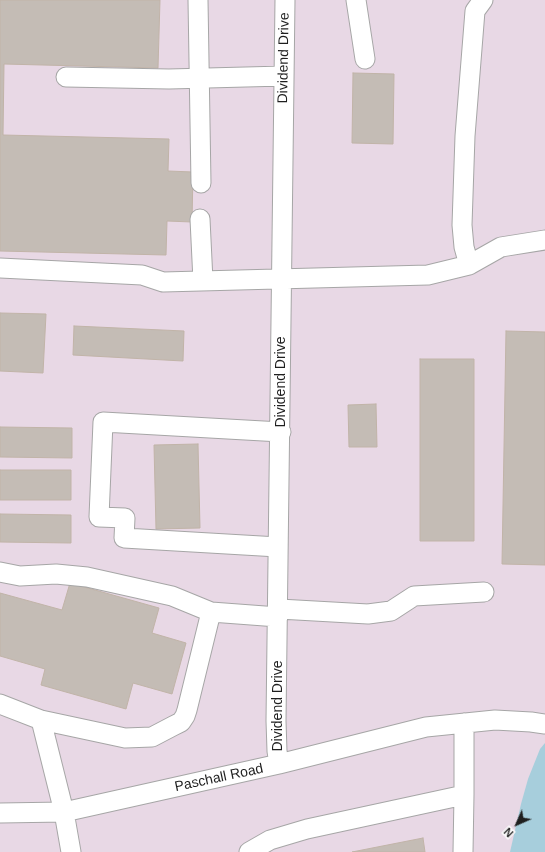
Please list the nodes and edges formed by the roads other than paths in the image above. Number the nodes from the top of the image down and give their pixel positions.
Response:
1 (198, 0) edge
2 (285, 0) edge
3 (356, 0) edge
4 (483, 0) edge
5 (365, 59) dead end
6 (284, 76) junction
7 (66, 77) dead end
8 (199, 78) junction
9 (201, 183) dead end
10 (200, 219) dead end
11 (545, 240) edge
12 (469, 266) junction
13 (0, 268) edge
14 (281, 279) junction
15 (203, 281) junction
16 (280, 432) junction
17 (278, 547) junction
18 (0, 572) edge
19 (484, 592) dead end
20 (211, 612) junction
21 (278, 613) junction
22 (0, 704) edge
23 (41, 720) junction
24 (464, 723) junction
25 (538, 723) edge
26 (279, 764) junction
27 (464, 795) junction
28 (64, 812) junction
29 (0, 813) edge
30 (71, 852) edge
31 (249, 852) edge
32 (463, 852) edge

1 - 8 street
2 - 6 street, Dividend Drive
3 - 5 street
4 - 12 street
6 - 8 street
6 - 14 street, Dividend Drive
7 - 8 street
8 - 9 street
10 - 15 street
11 - 12 street
12 - 14 street
13 - 15 street
14 - 15 street
14 - 16 street, Dividend Drive
16 - 17 street, Dividend Drive
16 - 17 street
17 - 21 street, Dividend Drive
18 - 20 street
19 - 21 street
20 - 21 street
20 - 23 street
21 - 26 street, Dividend Drive
22 - 23 street
23 - 28 street
24 - 25 street, Paschall Road
24 - 26 street, Paschall Road
24 - 27 street
26 - 28 street, Paschall Road
27 - 31 street
27 - 32 street
28 - 29 street, Paschall Road
28 - 30 street

